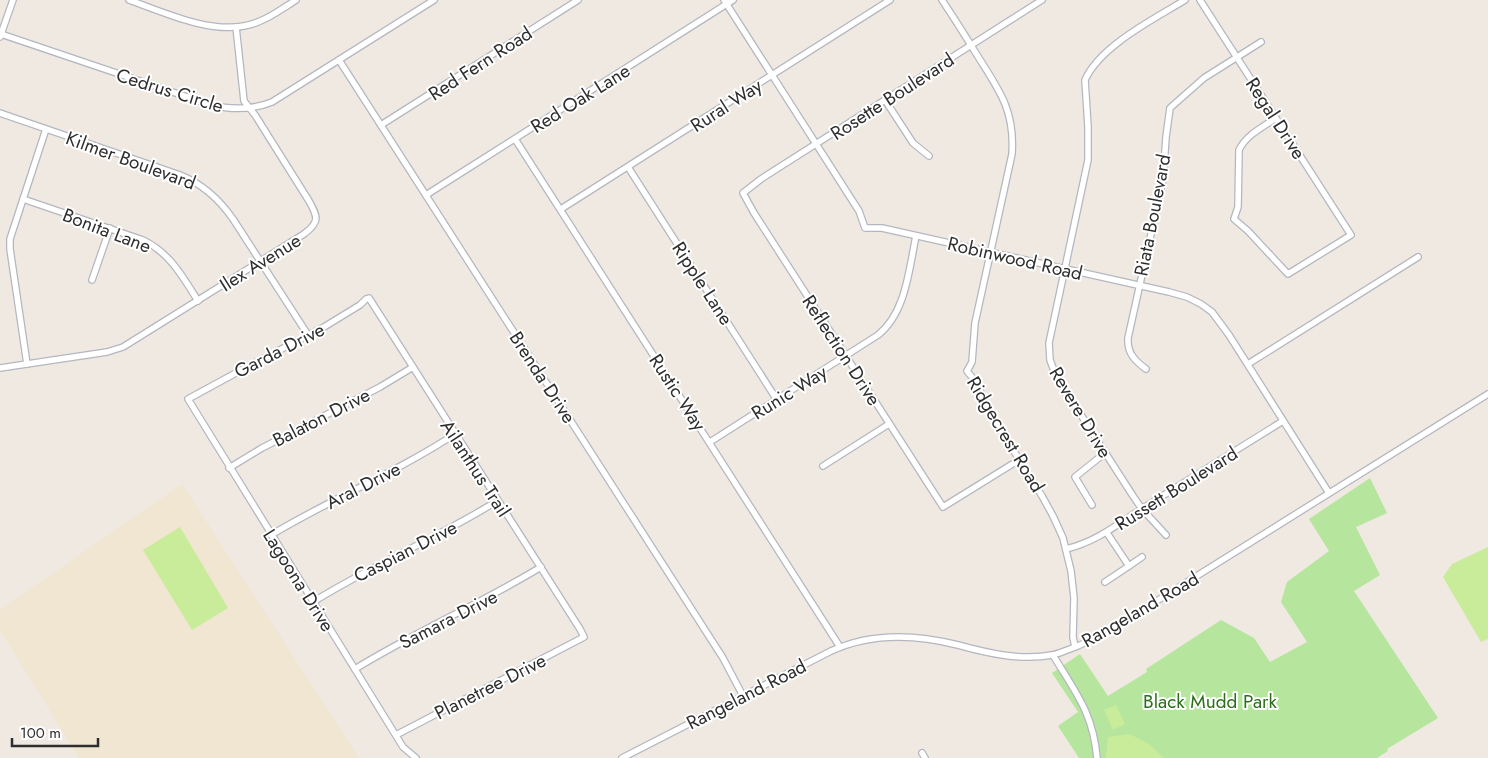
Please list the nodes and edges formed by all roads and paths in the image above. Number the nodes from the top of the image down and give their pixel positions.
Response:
1 (13, 0) edge
2 (129, 0) edge
3 (296, 0) edge
4 (434, 0) edge
5 (578, 0) edge
6 (733, 0) edge
7 (890, 0) edge
8 (942, 0) edge
9 (1042, 0) edge
10 (1185, 0) edge
11 (1200, 0) edge
12 (725, 2) edge
13 (236, 27) junction
14 (0, 36) edge
15 (1261, 42) dead end
16 (971, 45) junction
17 (1237, 57) junction
18 (339, 60) junction
19 (772, 75) junction
20 (885, 100) junction
21 (249, 108) junction
22 (0, 113) edge
23 (1276, 118) junction
24 (381, 125) junction
25 (46, 129) junction
26 (515, 139) junction
27 (816, 144) junction
28 (929, 156) dead end
29 (628, 167) junction
30 (743, 193) joint
31 (426, 195) junction
32 (23, 199) junction
33 (560, 209) junction
34 (110, 228) junction
35 (916, 236) junction
36 (990, 252) junction
37 (1418, 257) dead end
38 (260, 262) junction
39 (1064, 269) junction
40 (92, 280) dead end
41 (1139, 285) junction
42 (369, 298) joint
43 (198, 301) junction
44 (308, 336) junction
45 (845, 356) junction
46 (27, 364) junction
47 (1248, 364) junction
48 (412, 367) junction
49 (0, 368) edge
50 (1146, 369) dead end
51 (1488, 394) edge
52 (188, 399) joint
53 (777, 400) junction
54 (1283, 421) junction
55 (889, 424) junction
56 (455, 434) junction
57 (710, 442) junction
58 (1105, 454) junction
59 (1019, 460) junction
60 (823, 466) dead end
61 (229, 468) junction
62 (1328, 494) junction
63 (497, 501) junction
64 (1092, 504) dead end
65 (1142, 509) junction
66 (1107, 533) junction
67 (271, 535) junction
68 (1166, 535) dead end
69 (1066, 549) junction
70 (1142, 557) dead end
71 (1129, 566) junction
72 (541, 568) junction
73 (1104, 582) dead end
74 (313, 602) junction
75 (584, 637) joint
76 (840, 646) junction
77 (1075, 647) junction
78 (1053, 655) junction
79 (355, 669) junction
80 (743, 696) junction
81 (396, 735) junction
82 (416, 758) edge
83 (622, 758) edge
84 (1097, 758) edge

1 - 14 street
2 - 13 street
3 - 13 street
4 - 18 street, Cedrus Circle
5 - 24 street, Red Fern Road
6 - 12 street, Red Oak Lane
7 - 19 street, Rural Way
8 - 16 street, Ridgecrest Road
9 - 16 street, Rosette Boulevard
10 - 39 street, Revere Drive
11 - 17 street, Regal Drive
12 - 19 street, Robinwood Road
12 - 26 street, Red Oak Lane
13 - 21 street, Ilex Avenue
14 - 21 street, Cedrus Circle
15 - 17 street, Riata Boulevard
16 - 20 street, Rosette Boulevard
16 - 36 street, Ridgecrest Road
17 - 23 street, Regal Drive
17 - 41 street, Riata Boulevard
18 - 21 street, Cedrus Circle
18 - 24 street, Brenda Drive
19 - 27 street, Robinwood Road
19 - 29 street, Rural Way
20 - 27 street, Rosette Boulevard
20 - 28 street
21 - 38 street, Ilex Avenue
22 - 25 street, Kilmer Boulevard
23 - 23 street, Regal Drive
24 - 31 street, Brenda Drive
25 - 32 street
25 - 38 street, Kilmer Boulevard
26 - 31 street, Red Oak Lane
26 - 33 street, Rustic Way
27 - 30 street, Rosette Boulevard
27 - 35 street, Robinwood Road
29 - 33 street, Rural Way
29 - 53 street, Ripple Lane
30 - 45 street, Reflection Drive
31 - 80 street, Brenda Drive
32 - 34 street, Bonita Lane
32 - 46 street
33 - 57 street, Rustic Way
34 - 40 street
34 - 43 street, Bonita Lane
35 - 36 street, Robinwood Road
35 - 45 street, Runic Way
36 - 39 street, Robinwood Road
36 - 59 street, Ridgecrest Road
37 - 47 street
38 - 43 street, Ilex Avenue
38 - 44 street, Kilmer Boulevard
39 - 41 street, Robinwood Road
39 - 58 street, Revere Drive
41 - 47 street, Robinwood Road
41 - 50 street, Riata Boulevard
42 - 44 street, Garda Drive
42 - 48 street, Ailanthus Trail
43 - 46 street, Ilex Avenue
44 - 52 street, Garda Drive
45 - 53 street, Runic Way
45 - 55 street, Reflection Drive
46 - 49 street, Ilex Avenue
47 - 54 street, Robinwood Road
48 - 56 street, Ailanthus Trail
48 - 61 street, Balaton Drive
51 - 62 street, Rangeland Road
52 - 61 street, Lagoona Drive
53 - 57 street, Runic Way
54 - 62 street, Robinwood Road
54 - 65 street, Russett Boulevard
55 - 59 street, Reflection Drive
55 - 60 street
56 - 63 street, Ailanthus Trail
56 - 67 street, Aral Drive
57 - 76 street, Rustic Way
58 - 64 street
58 - 65 street, Revere Drive
59 - 69 street, Ridgecrest Road
61 - 67 street, Lagoona Drive
62 - 77 street, Rangeland Road
63 - 72 street, Ailanthus Trail
63 - 74 street, Caspian Drive
65 - 66 street, Russett Boulevard
65 - 68 street, Revere Drive
66 - 69 street, Russett Boulevard
66 - 71 street
67 - 74 street, Lagoona Drive
69 - 77 street, Ridgecrest Road
70 - 71 street
71 - 73 street
72 - 75 street, Ailanthus Trail
72 - 79 street, Samara Drive
74 - 79 street, Lagoona Drive
75 - 81 street, Planetree Drive
76 - 78 street, Rangeland Road
76 - 80 street, Rangeland Road
77 - 78 street, Rangeland Road
78 - 84 street
79 - 81 street, Lagoona Drive
80 - 83 street, Rangeland Road
81 - 82 street, Lagoona Drive

